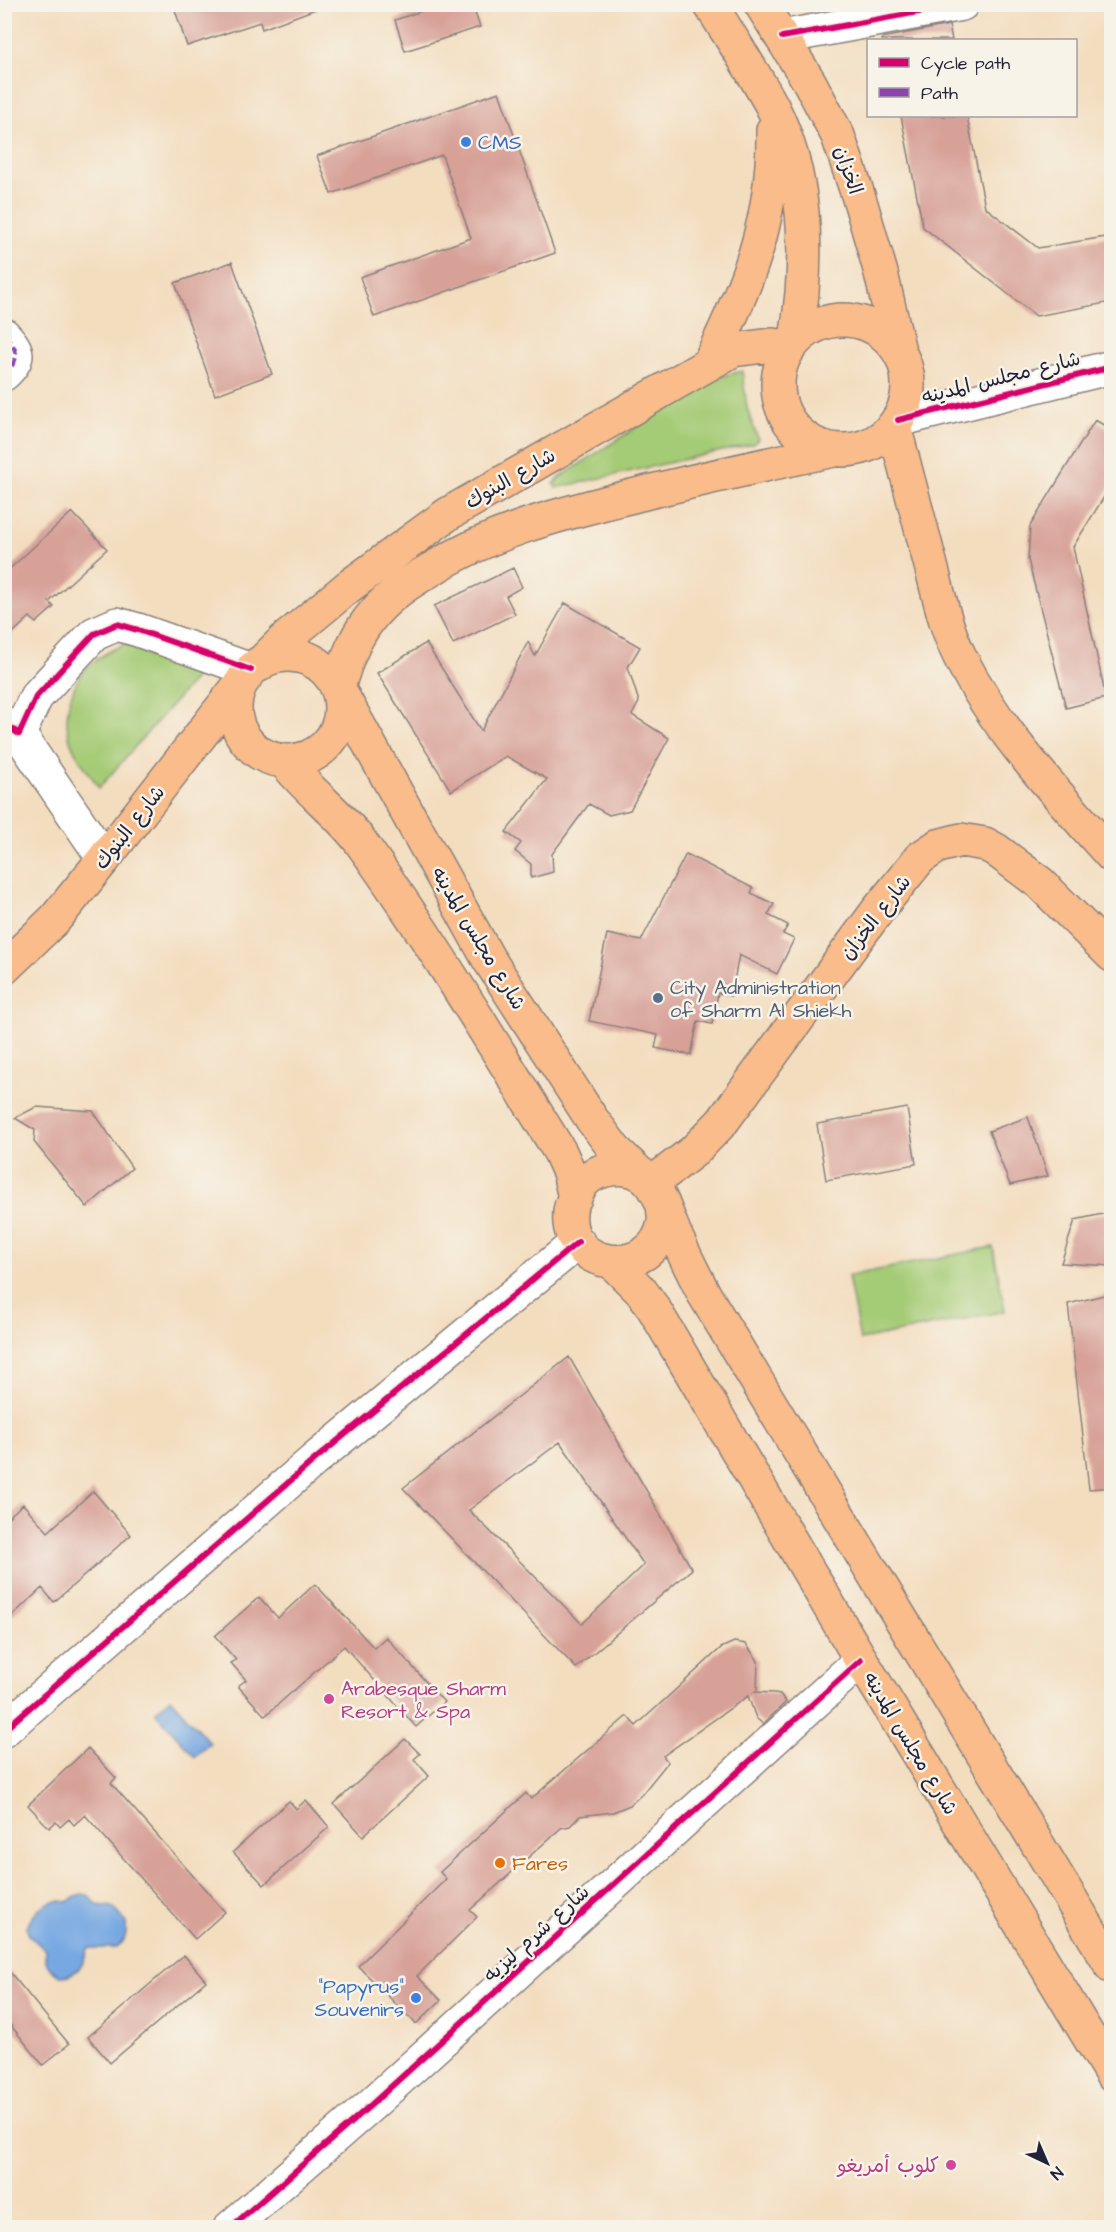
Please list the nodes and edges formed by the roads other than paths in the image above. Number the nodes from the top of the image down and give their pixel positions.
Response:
1 (710, 4) edge
2 (761, 4) edge
3 (962, 4) edge
4 (782, 37) junction
5 (772, 108) junction
6 (4, 334) edge
7 (793, 343) junction
8 (898, 351) junction
9 (709, 363) junction
10 (1112, 367) edge
11 (4, 374) edge
12 (896, 423) junction
13 (834, 450) junction
14 (252, 671) junction
15 (338, 688) junction
16 (12, 729) edge
17 (285, 762) junction
18 (1112, 856) edge
19 (104, 860) junction
20 (1112, 955) edge
21 (488, 958) junction
22 (4, 968) edge
23 (452, 977) junction
24 (652, 1187) junction
25 (574, 1198) junction
26 (578, 1242) junction
27 (612, 1263) junction
28 (861, 1660) junction
29 (4, 1730) edge
30 (1112, 1967) edge
31 (1112, 2074) edge
32 (230, 2228) edge

1 - 5 main road
2 - 4 main road, الخزان
3 - 4 street
4 - 8 main road, الخزان
5 - 7 main road
5 - 9 main road
6 - 11 street
7 - 8 main road
7 - 9 main road, شارع البنوك
7 - 13 main road
8 - 12 main road
9 - 14 main road, شارع البنوك
10 - 12 street, شارع مجلس المدينه
12 - 13 main road
12 - 18 main road
13 - 15 main road
14 - 15 main road
14 - 16 street
14 - 17 main road
14 - 19 main road, شارع البنوك
15 - 17 main road
15 - 21 main road, شارع مجلس المدينه
16 - 19 street
17 - 23 main road
19 - 22 main road, شارع البنوك
20 - 24 main road, شارع الخزان
21 - 23 main road
21 - 24 main road, شارع مجلس المدينه
23 - 25 main road
24 - 25 main road
24 - 27 main road
24 - 30 main road, شارع مجلس المدينه
25 - 26 main road
26 - 27 main road
26 - 29 street
27 - 28 main road, شارع مجلس المدينه
28 - 31 main road, شارع مجلس المدينه
28 - 32 street, شارع شرم ليزيه

